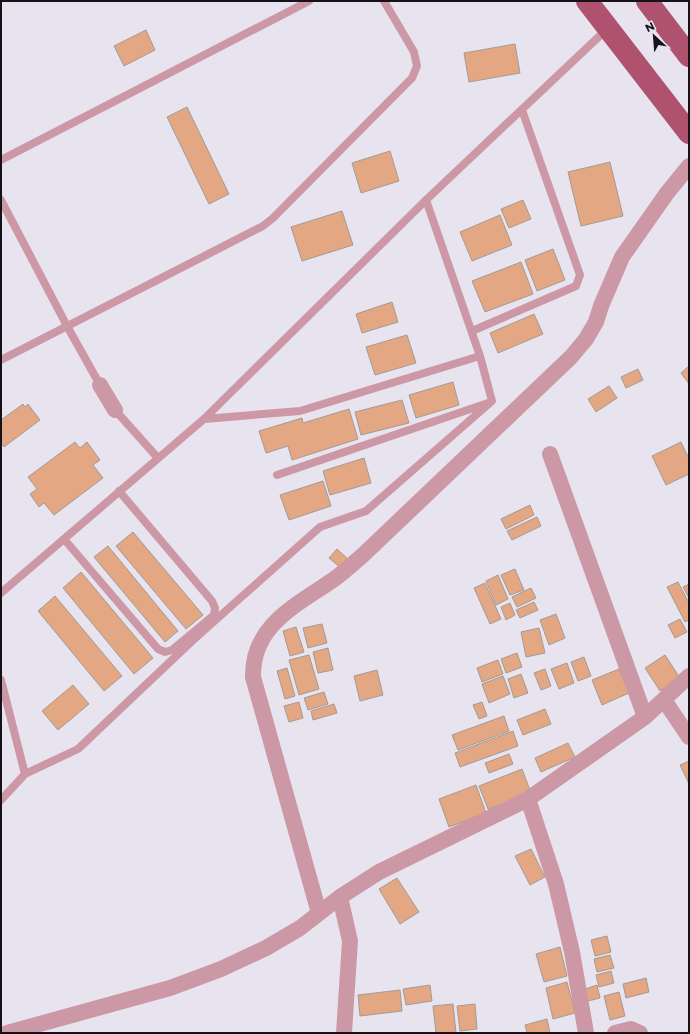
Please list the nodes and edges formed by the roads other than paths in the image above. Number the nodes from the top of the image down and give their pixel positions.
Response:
1 (309, 1) edge
2 (384, 1) edge
3 (587, 1) edge
4 (647, 1) edge
5 (608, 28) junction
6 (689, 56) edge
7 (522, 110) junction
8 (689, 133) edge
9 (1, 160) edge
10 (689, 166) edge
11 (1, 200) edge
12 (426, 200) junction
13 (67, 326) junction
14 (472, 331) junction
15 (480, 356) junction
16 (1, 360) edge
17 (100, 385) joint
18 (492, 401) junction
19 (115, 410) joint
20 (204, 419) junction
21 (550, 454) dead end
22 (157, 458) junction
23 (277, 475) dead end
24 (119, 491) junction
25 (64, 539) junction
26 (1, 593) edge
27 (689, 676) edge
28 (1, 680) edge
29 (664, 700) junction
30 (645, 717) junction
31 (689, 737) edge
32 (25, 774) junction
33 (528, 799) junction
34 (1, 800) edge
35 (340, 897) junction
36 (319, 913) junction
37 (7, 1033) edge
38 (344, 1033) edge
39 (586, 1033) edge
40 (615, 1033) edge
41 (640, 1033) edge

1 - 9 lane
2 - 13 lane
3 - 5 main road
4 - 6 main road
5 - 7 lane
5 - 8 main road
7 - 12 lane
7 - 14 lane
10 - 36 street
11 - 13 lane
12 - 14 lane
12 - 20 lane
13 - 16 lane
13 - 17 lane
14 - 15 lane
15 - 18 lane
15 - 20 lane
17 - 19 street
18 - 23 lane
18 - 32 lane
19 - 22 lane
20 - 22 lane
21 - 30 street
22 - 24 lane
24 - 25 lane
24 - 25 lane
25 - 26 lane
27 - 29 street
28 - 32 lane
29 - 30 street
29 - 31 street
30 - 33 street
32 - 34 lane
33 - 35 street
33 - 39 street
35 - 36 street
35 - 38 street
36 - 37 street
40 - 41 street

